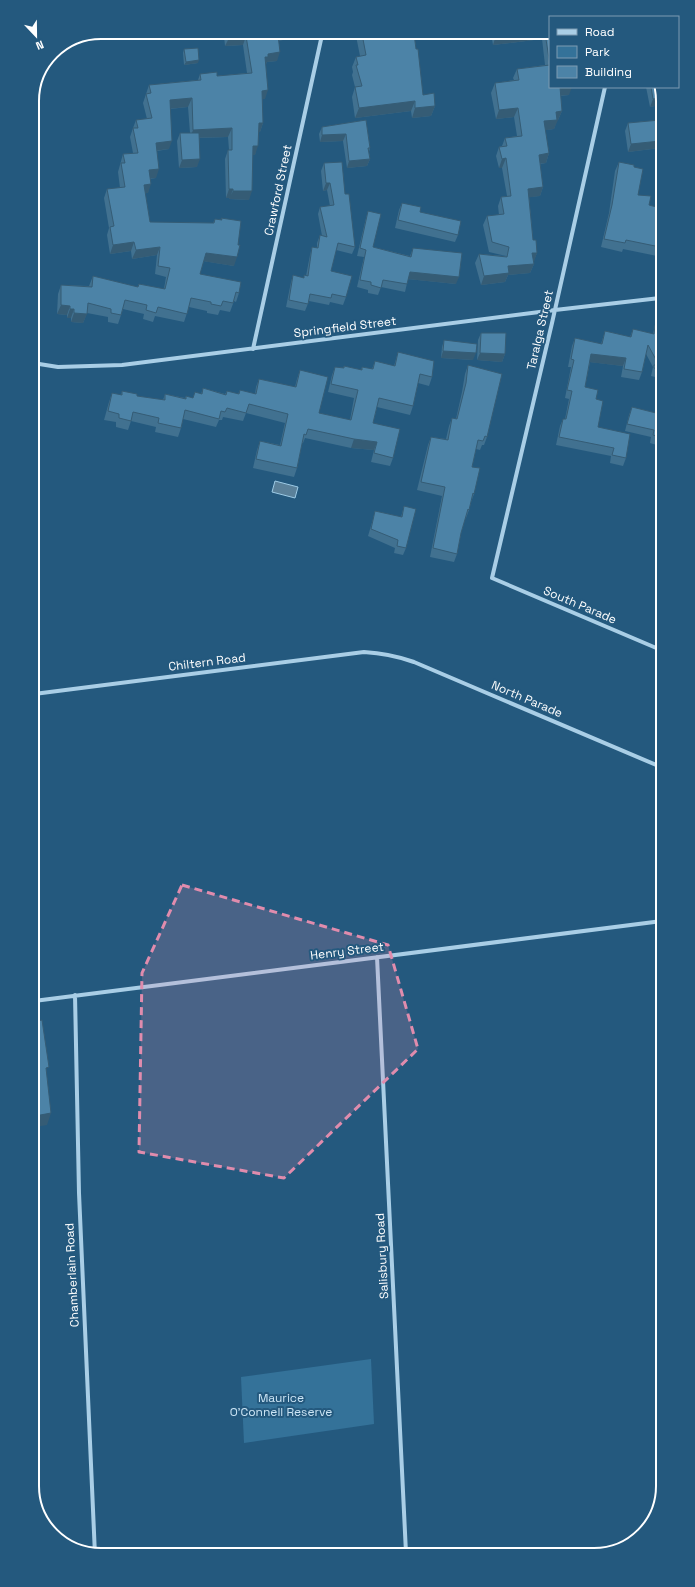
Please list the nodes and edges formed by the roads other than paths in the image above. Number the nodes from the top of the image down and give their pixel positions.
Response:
1 (321, 39) edge
2 (605, 88) edge
3 (656, 298) edge
4 (555, 310) junction
5 (253, 349) junction
6 (39, 364) edge
7 (492, 578) joint
8 (656, 648) edge
9 (383, 653) joint
10 (39, 693) edge
11 (656, 765) edge
12 (656, 922) edge
13 (377, 957) junction
14 (75, 995) junction
15 (39, 999) edge
16 (95, 1548) edge
17 (406, 1548) edge

1 - 5 street, Crawford Street
2 - 4 street, Taralga Street
3 - 4 street, Springfield Street
4 - 5 street, Springfield Street
4 - 7 street, Taralga Street
5 - 6 street, Springfield Street
7 - 8 street, South Parade
9 - 10 street, Chiltern Road
9 - 11 street, North Parade
12 - 13 street, Henry Street
13 - 14 street, Henry Street
13 - 17 street, Salisbury Road
14 - 15 street, Henry Street
14 - 16 street, Chamberlain Road

